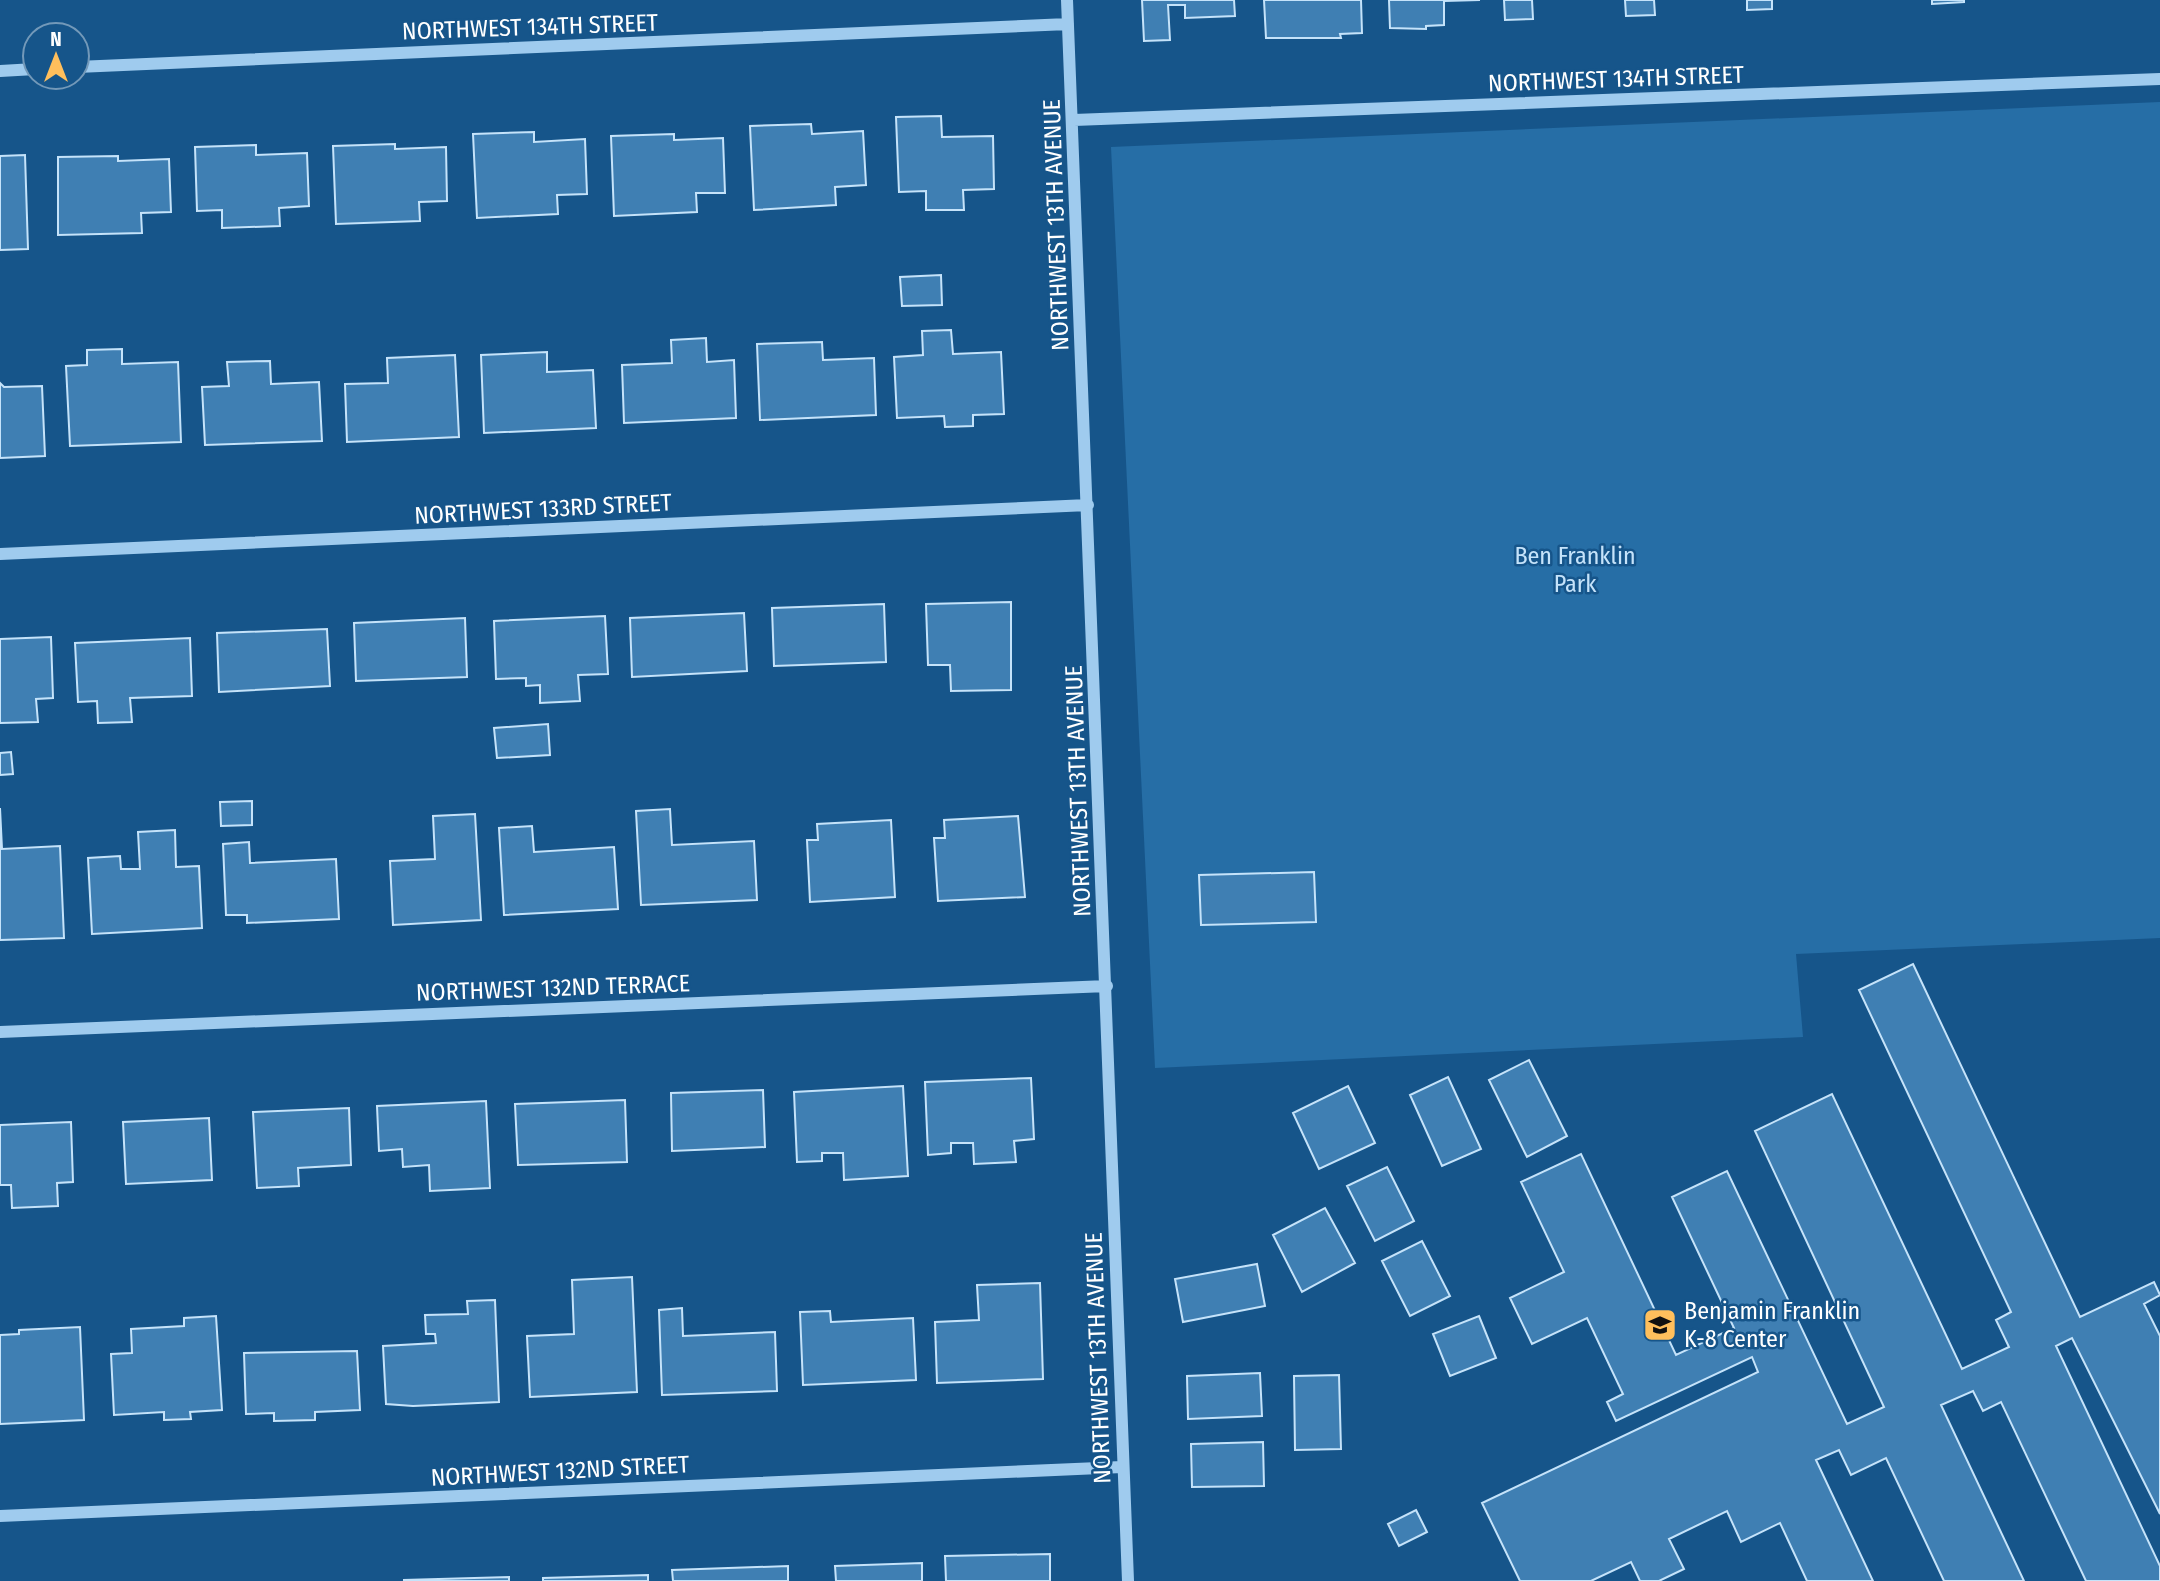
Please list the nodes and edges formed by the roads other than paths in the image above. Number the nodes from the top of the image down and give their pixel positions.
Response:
1 (1067, 0) edge
2 (1068, 24) junction
3 (91, 66) edge
4 (21, 70) edge
5 (0, 71) edge
6 (2160, 79) edge
7 (1074, 120) junction
8 (1088, 505) junction
9 (0, 554) edge
10 (1107, 986) junction
11 (0, 1032) edge
12 (1122, 1467) junction
13 (0, 1516) edge
14 (1128, 1581) edge

1 - 2 street, NORTHWEST 13TH AVENUE
2 - 3 street, NORTHWEST 134TH STREET
2 - 7 street, NORTHWEST 13TH AVENUE
4 - 5 street
6 - 7 street, NORTHWEST 134TH STREET
7 - 8 street, NORTHWEST 13TH AVENUE
8 - 9 street, NORTHWEST 133RD STREET
8 - 10 street, NORTHWEST 13TH AVENUE
10 - 11 street, NORTHWEST 132ND TERRACE
10 - 12 street, NORTHWEST 13TH AVENUE
12 - 13 street, NORTHWEST 132ND STREET
12 - 14 street, NORTHWEST 13TH AVENUE

